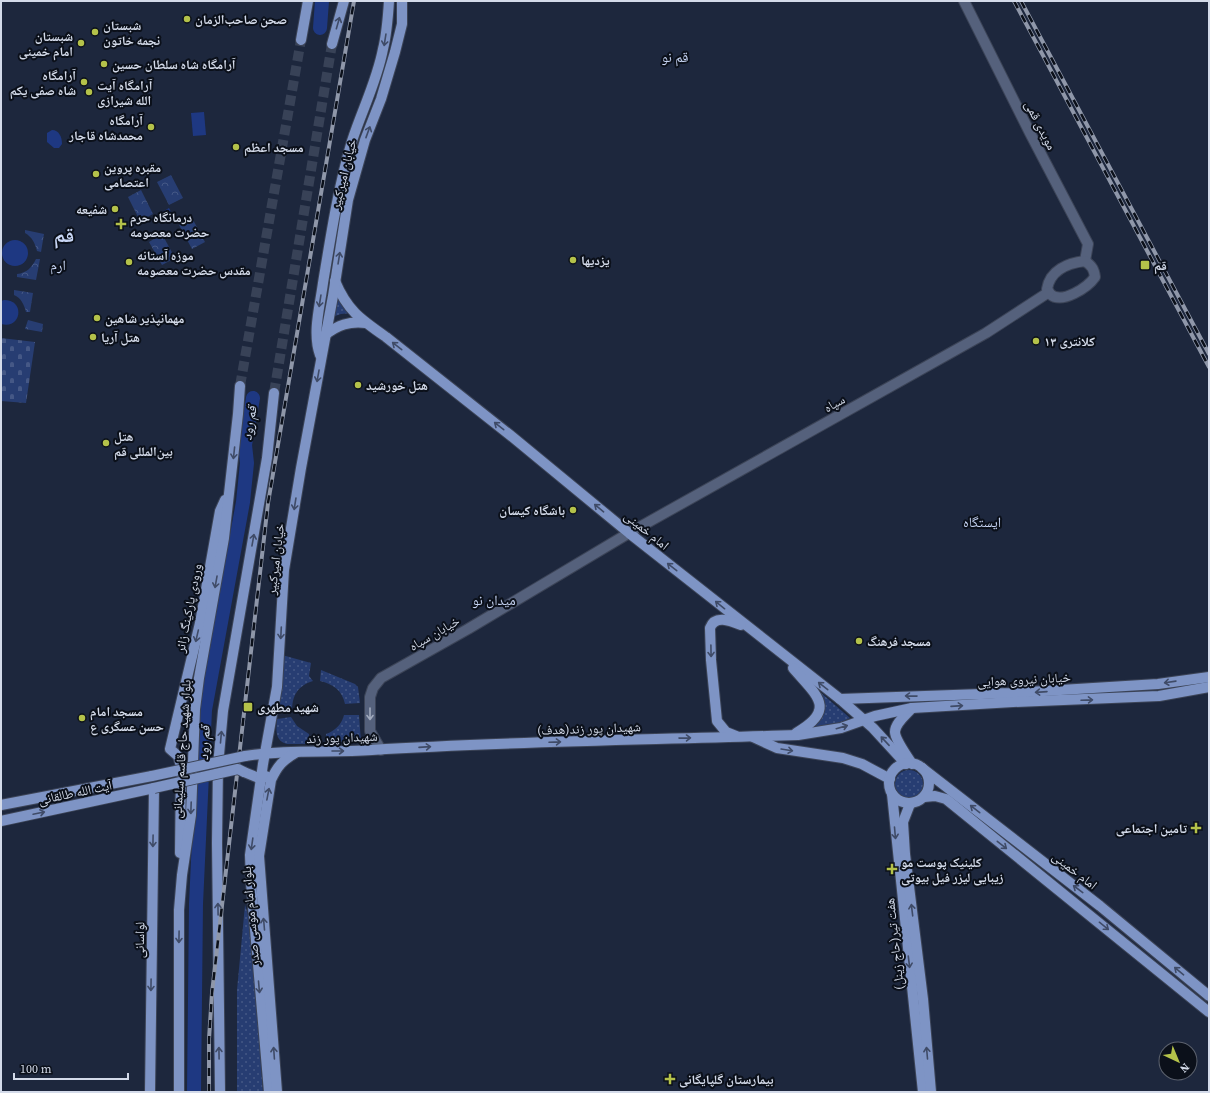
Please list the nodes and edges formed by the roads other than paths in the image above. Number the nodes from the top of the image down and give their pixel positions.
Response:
1 (308, 1) edge
2 (344, 1) edge
3 (389, 1) edge
4 (402, 1) edge
5 (964, 1) edge
6 (302, 40) tunnel mouth
7 (332, 44) tunnel mouth
8 (1085, 261) junction
9 (335, 281) junction
10 (1049, 292) junction
11 (322, 323) junction
12 (366, 323) junction
13 (325, 335) junction
14 (321, 358) junction
15 (240, 386) tunnel mouth
16 (274, 393) tunnel mouth
17 (230, 489) junction
18 (629, 533) junction
19 (748, 628) junction
20 (776, 650) junction
21 (1209, 677) edge
22 (1209, 687) edge
23 (840, 699) junction
24 (912, 708) junction
25 (863, 720) junction
26 (792, 735) junction
27 (751, 736) junction
28 (738, 737) junction
29 (383, 749) junction
30 (265, 752) junction
31 (299, 752) junction
32 (245, 756) joint
33 (263, 764) joint
34 (909, 764) junction
35 (922, 768) junction
36 (266, 779) junction
37 (890, 779) junction
38 (154, 788) junction
39 (892, 794) junction
40 (924, 796) junction
41 (910, 804) junction
42 (1, 805) edge
43 (14, 818) junction
44 (1, 821) edge
45 (1, 828) edge
46 (182, 875) junction
47 (1209, 996) edge
48 (1209, 1012) edge
49 (150, 1092) edge
50 (179, 1092) edge
51 (220, 1092) edge
52 (269, 1092) edge
53 (277, 1092) edge
54 (923, 1092) edge
55 (931, 1092) edge

1 - 6 main road
7 -> 2 main road
3 -> 11 main road, خیابان امیرکبیر
9 -> 4 main road, خیابان امیرکبیر
5 - 8 street, مویدی قمی
8 - 10 street
8 - 10 street
9 - 11 main road, خیابان امیرکبیر
9 - 12 main road, امام خمینی
10 - 18 street, سپاه
11 - 13 main road, خیابان امیرکبیر
11 - 14 main road, خیابان امیرکبیر
12 - 13 main road
18 -> 12 main road, امام خمینی
13 - 14 main road, خیابان امیرکبیر
14 -> 30 main road, خیابان امیرکبیر
15 -> 17 main road, بلوار شهید حاج قاسم سلیمانی
51 -> 16 main road
17 -> 46 main road, بلوار شهید حاج قاسم سلیمانی
17 -> 46 main road, ورودی پارکینگ زائر
19 -> 18 main road, امام خمینی
18 -> 29 street, خیابان سپاه
19 - 20 main road, امام خمینی
19 -> 28 main road
23 -> 20 main road, امام خمینی
20 - 26 main road
21 -> 23 main road, خیابان نیروی هوایی
24 -> 22 main road, خیابان نیروی هوایی
23 - 25 main road, امام خمینی
24 - 25 main road, خیابان نیروی هوایی
24 - 34 main road
26 -> 25 main road
34 -> 25 main road, امام خمینی
26 - 27 main road, شهیدان پور زند(هدف)
27 - 28 main road, شهیدان پور زند(هدف)
27 -> 37 main road
29 -> 28 main road, شهیدان پور زند(هدف)
31 -> 29 main road, شهیدان پور زند
30 - 31 main road, شهیدان پور زند
30 - 32 main road, شهیدان پور زند
30 - 33 main road, خیابان امیرکبیر
31 - 36 main road, بلوار امام موسی صدر
32 - 42 main road, آیت الله طالقانی, bridge
33 - 36 main road, بلوار امام موسی صدر
34 - 35 main road
34 - 37 main road
35 - 40 main road
47 -> 35 main road, امام خمینی
36 - 38 main road, آیت الله طالقانی, bridge
36 -> 52 main road, بلوار امام موسی صدر
53 -> 36 main road, بلوار امام موسی صدر
37 - 39 main road
43 -> 38 main road, آیت الله طالقانی
38 -> 49 main road, لواسانی
39 - 41 main road
39 -> 54 main road, هفت تیر(حاج زینل)
40 - 41 main road
40 -> 48 main road, امام خمینی
55 -> 41 main road, هفت تیر(حاج زینل)
43 - 44 main road, آیت الله طالقانی
43 - 45 main road
46 -> 50 main road, بلوار شهید حاج قاسم سلیمانی

